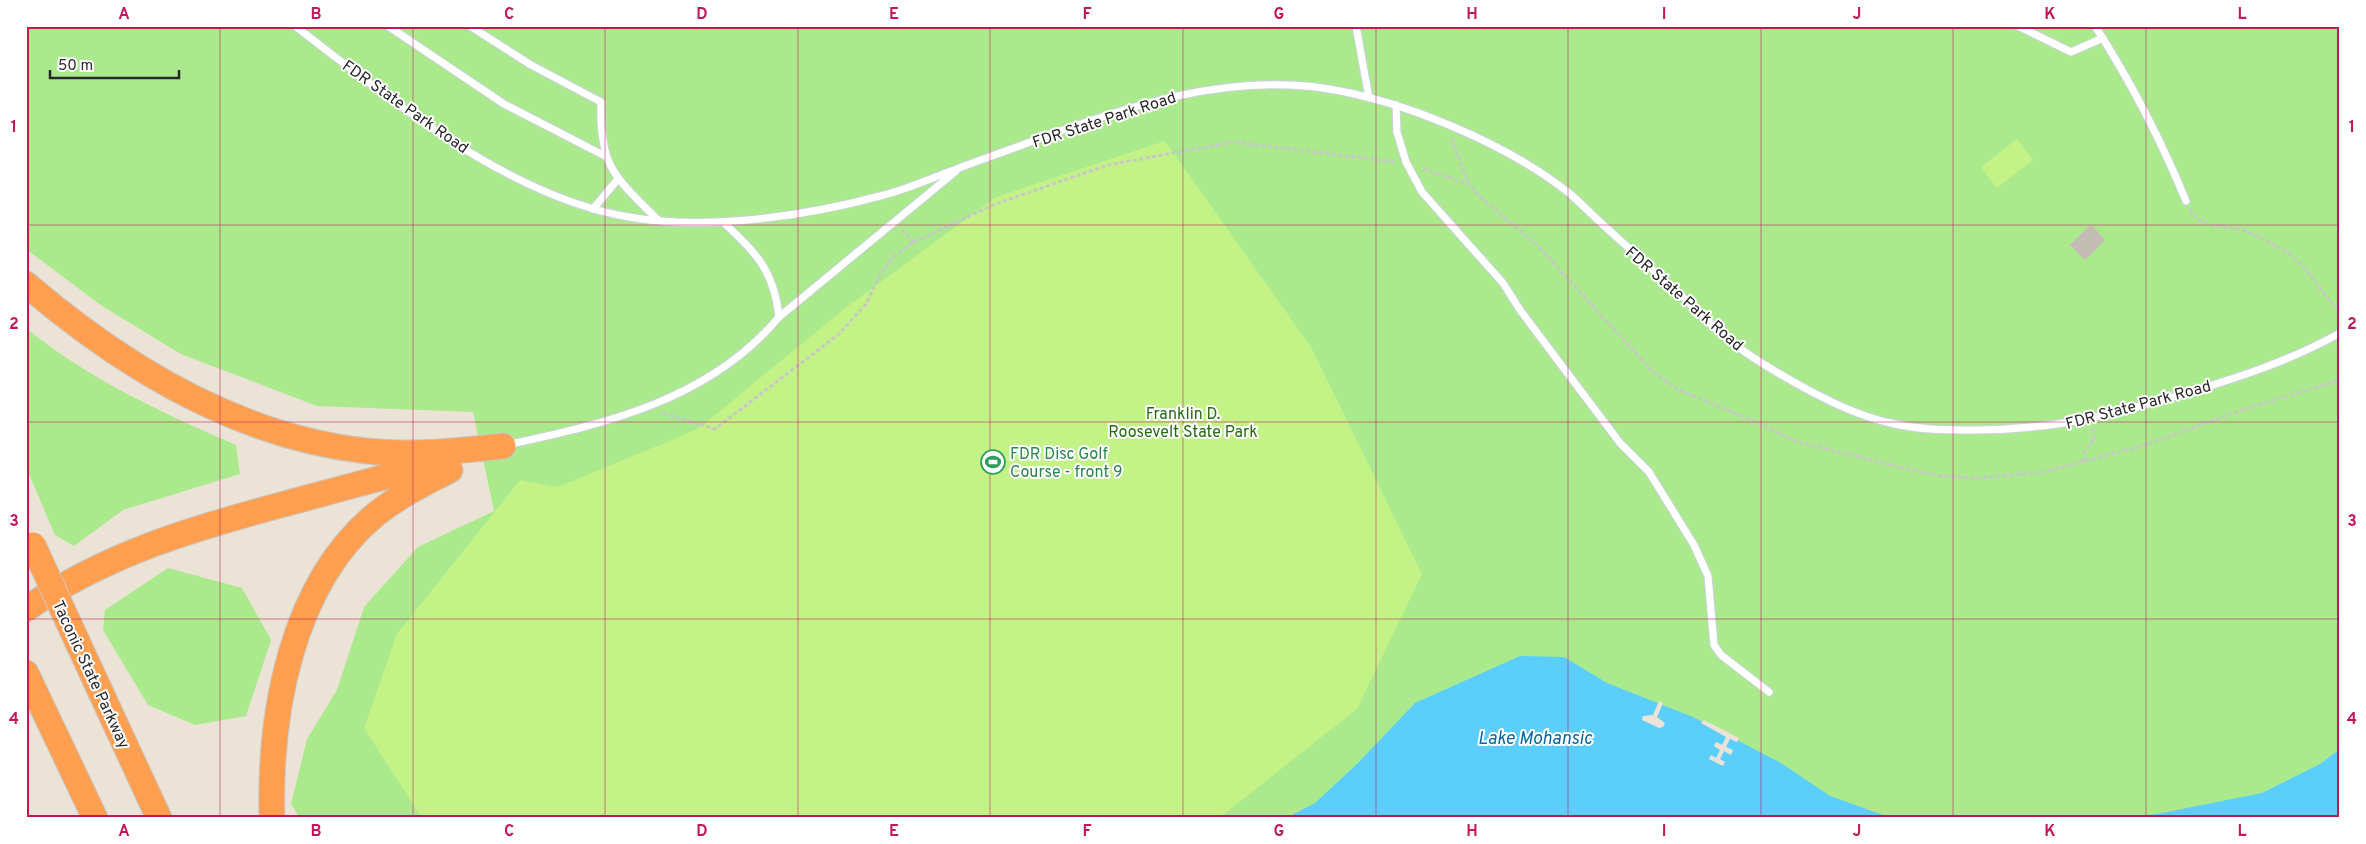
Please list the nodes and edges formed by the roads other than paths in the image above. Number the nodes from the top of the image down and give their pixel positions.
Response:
1 (295, 26) edge
2 (388, 26) edge
3 (470, 26) edge
4 (1356, 26) edge
5 (2018, 26) edge
6 (2096, 26) edge
7 (2103, 38) junction
8 (1369, 98) junction
9 (1396, 104) junction
10 (605, 156) junction
11 (962, 167) junction
12 (618, 180) junction
13 (2186, 201) road end
14 (593, 209) junction
15 (658, 220) junction
16 (723, 222) junction
17 (26, 284) edge
18 (779, 317) junction
19 (2340, 333) edge
20 (503, 446) junction
21 (30, 538) edge
22 (26, 609) edge
23 (26, 673) edge
24 (1769, 692) dead end
25 (95, 818) edge
26 (159, 818) edge
27 (272, 818) edge

1 - 14 lane, FDR State Park Road
2 - 10 lane
3 - 10 lane
4 - 8 lane
5 - 7 lane
6 - 7 lane
7 - 13 lane
8 - 9 lane, FDR State Park Road
8 - 11 lane, FDR State Park Road
9 - 19 lane, FDR State Park Road
9 - 24 lane
10 - 12 lane
11 - 16 lane, FDR State Park Road
11 - 18 lane, FDR State Park Road
12 - 14 lane
12 - 15 lane
14 - 15 lane, FDR State Park Road
15 - 16 lane, FDR State Park Road
16 - 18 lane
17 - 20 highway
18 - 20 lane, FDR State Park Road
20 - 22 highway
20 - 27 highway
21 - 26 highway, Taconic State Parkway, bridge
23 - 25 highway

